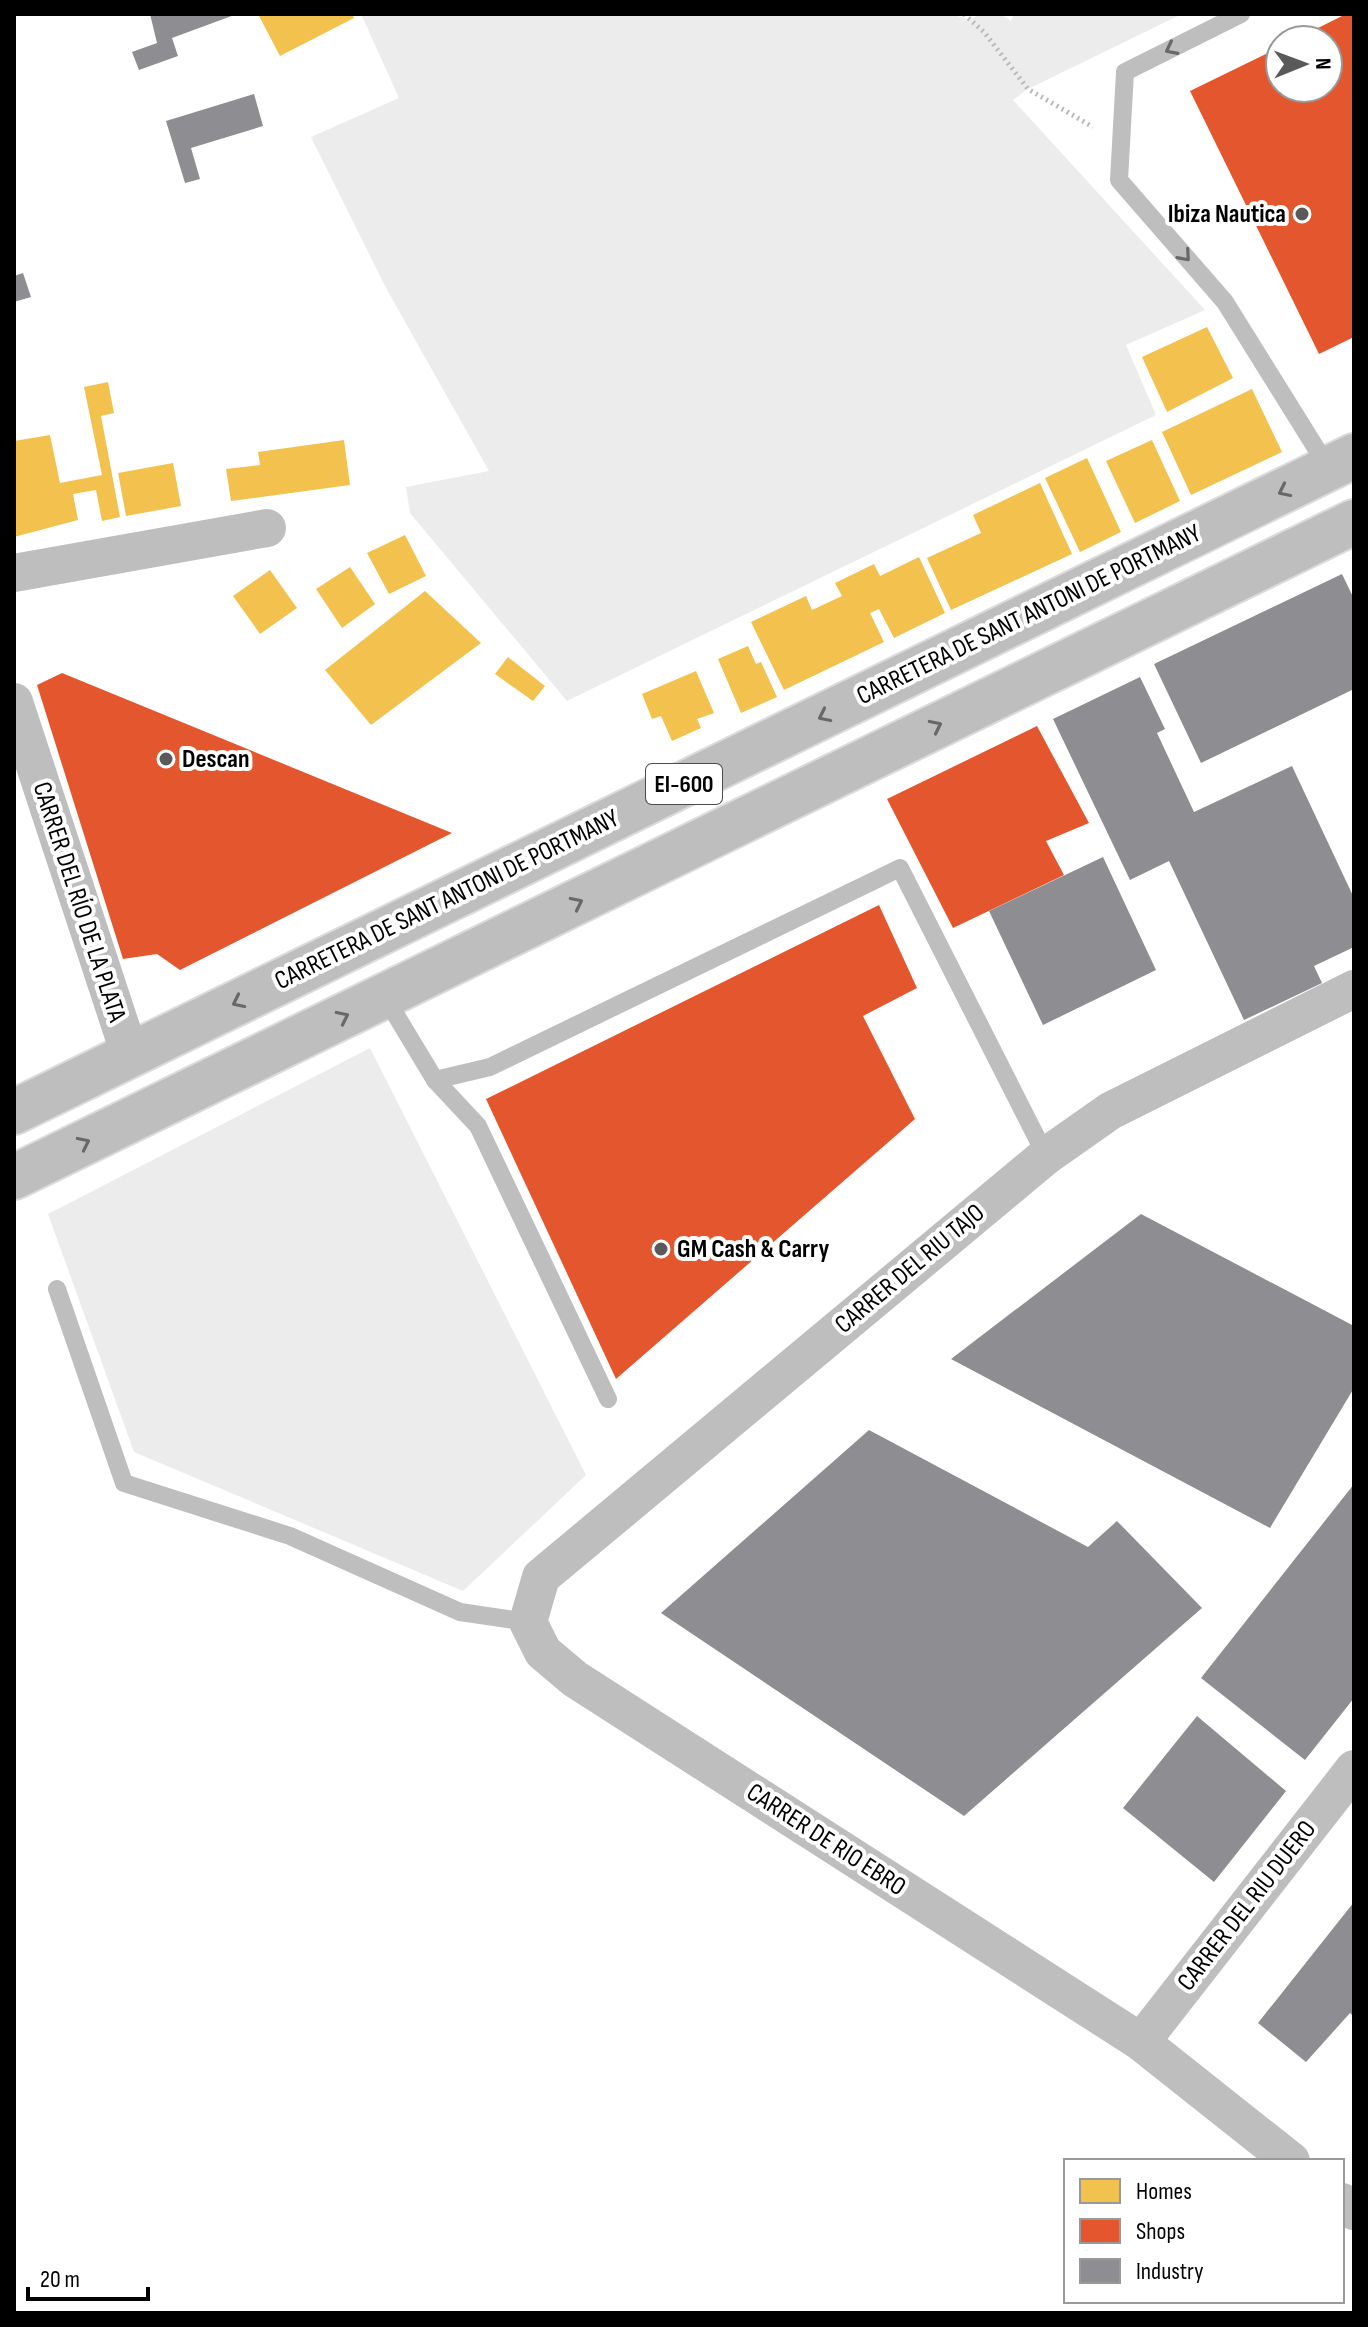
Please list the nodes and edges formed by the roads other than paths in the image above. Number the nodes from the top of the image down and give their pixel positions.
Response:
1 (1241, 14) edge
2 (1341, 463) edge
3 (1354, 522) edge
4 (267, 528) dead end
5 (14, 573) edge
6 (14, 702) edge
7 (1354, 989) edge
8 (385, 997) junction
9 (130, 1055) junction
10 (435, 1080) junction
11 (14, 1112) edge
12 (1046, 1156) junction
13 (14, 1177) edge
14 (57, 1289) dead end
15 (608, 1399) dead end
16 (528, 1622) junction
17 (1354, 1769) edge
18 (1141, 2042) junction
19 (1288, 2159) edge

1 -> 2 lane
2 -> 9 main road, CARRETERA DE SANT ANTONI DE PORTMANY / EI-600
8 -> 3 main road, EI-600
4 - 5 street
6 - 9 street, CARRER DEL RÍO DE LA PLATA
7 - 12 street, CARRER DEL RIU TAJO
8 - 10 lane
13 -> 8 main road, EI-600
9 - 11 main road, CARRETERA DE SANT ANTONI DE PORTMANY / EI-600
10 - 12 lane
10 - 15 lane
12 - 16 street, CARRER DEL RIU TAJO
14 - 16 lane
16 - 18 street, CARRER DE RIO EBRO
17 - 18 street, CARRER DEL RIU DUERO
18 - 19 street, CARRER DE RIO EBRO

